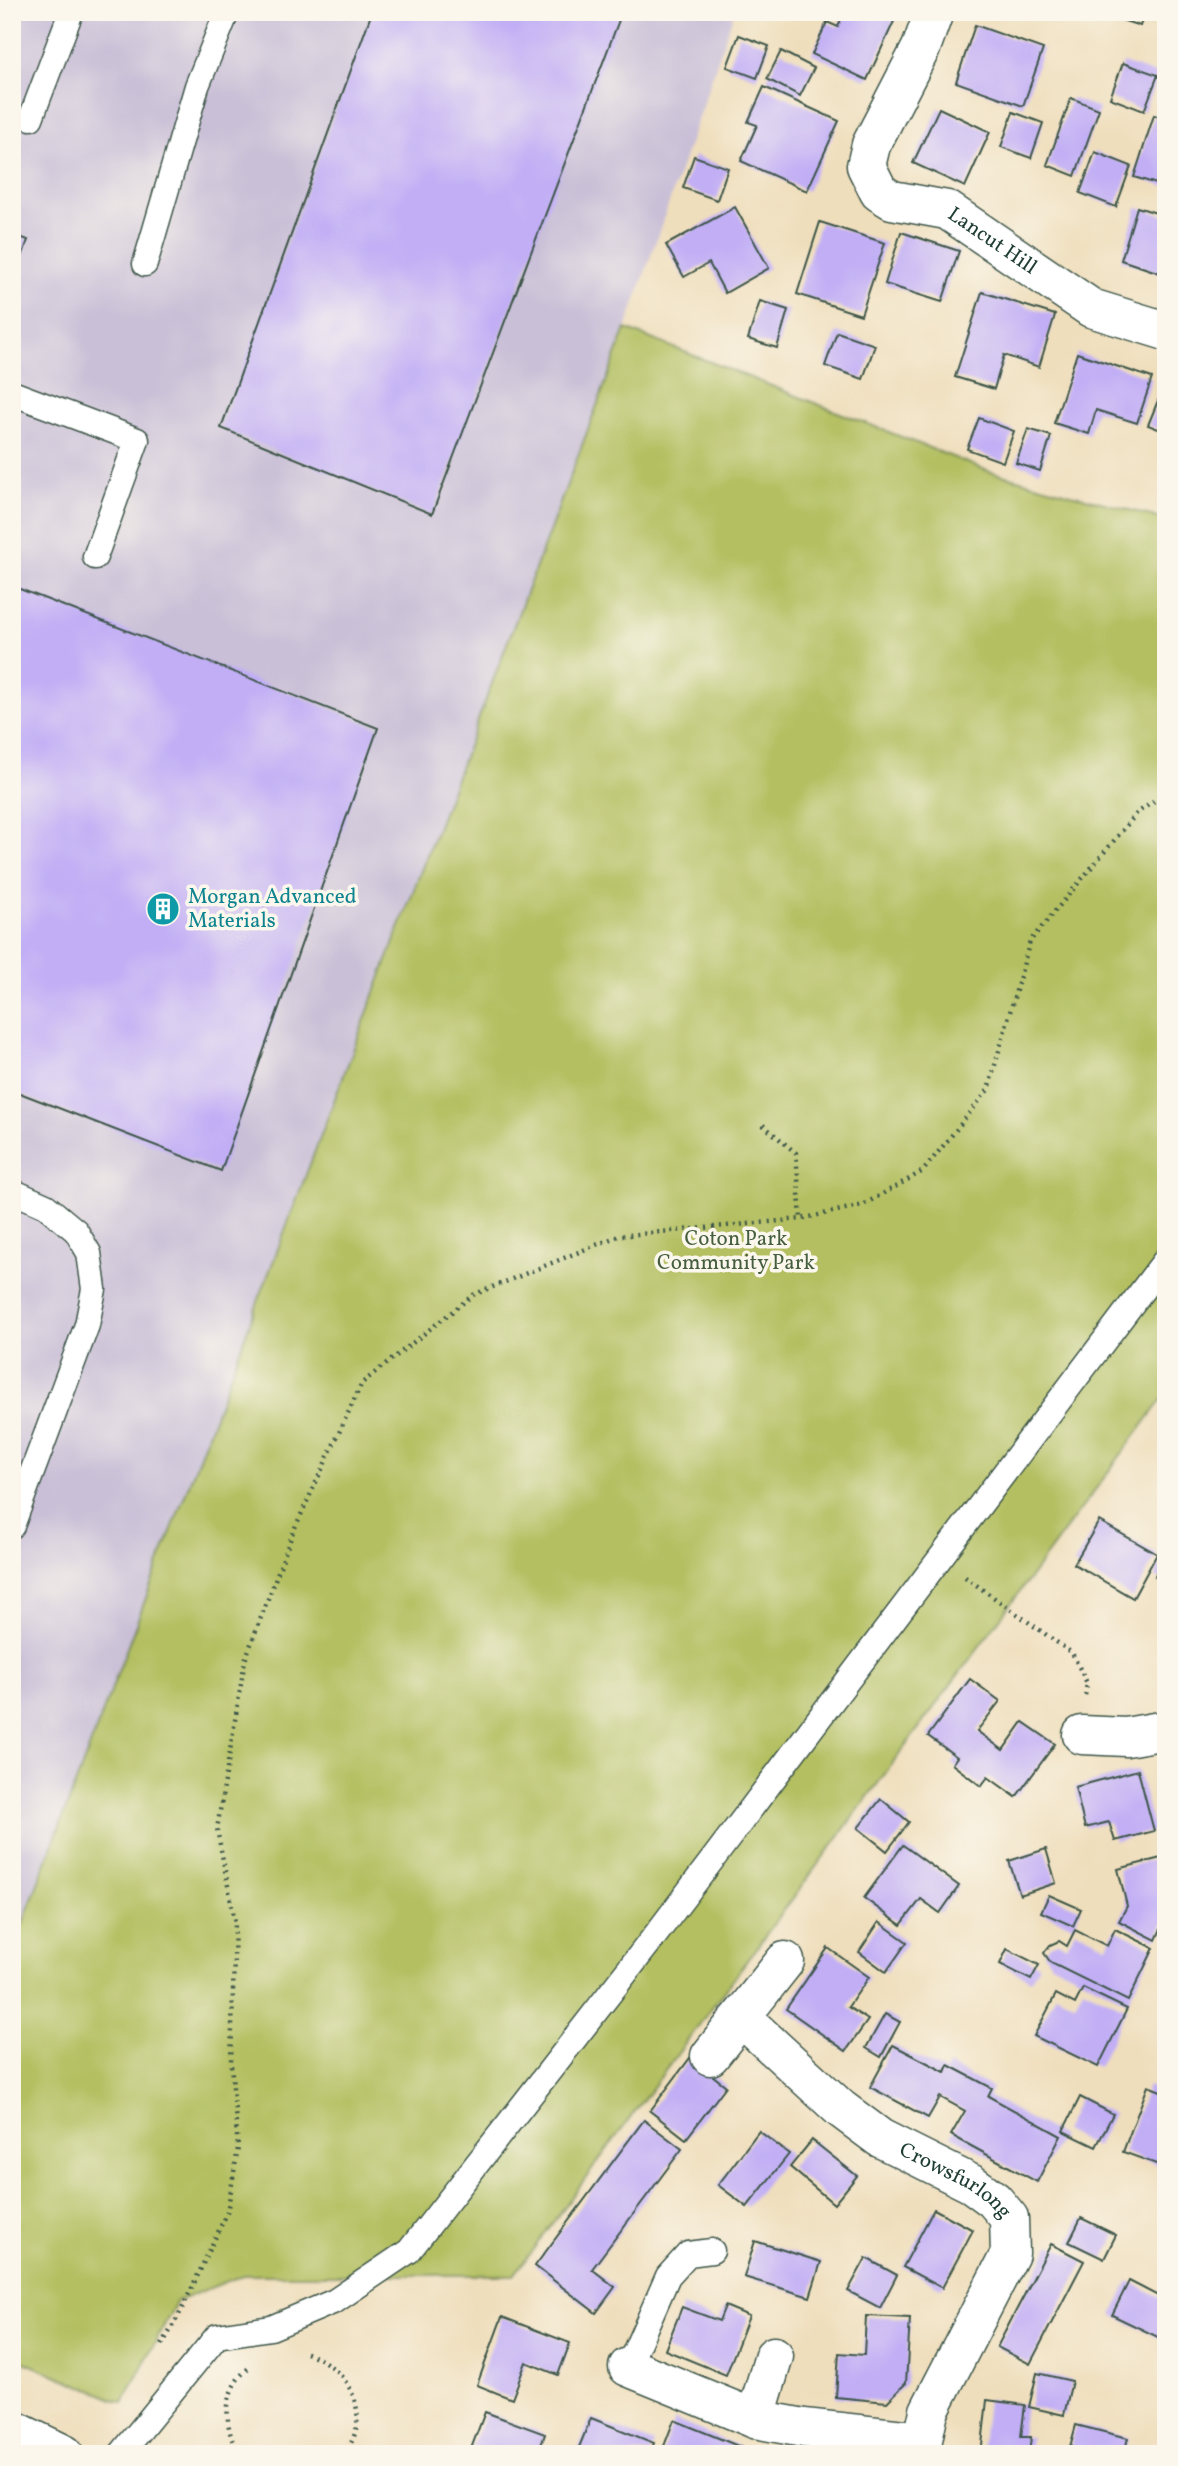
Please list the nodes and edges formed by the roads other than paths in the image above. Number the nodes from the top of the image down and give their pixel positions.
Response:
1 (71, 12) edge
2 (226, 12) edge
3 (934, 12) edge
4 (31, 118) dead end
5 (145, 264) dead end
6 (1166, 331) edge
7 (12, 393) edge
8 (95, 557) dead end
9 (12, 1191) edge
10 (1166, 1259) edge
11 (12, 1527) edge
12 (1166, 1730) edge
13 (1082, 1735) road end
14 (785, 1961) dead end
15 (742, 2018) junction
16 (710, 2056) dead end
17 (712, 2251) dead end
18 (774, 2356) dead end
19 (628, 2367) joint
20 (755, 2419) junction
21 (12, 2429) edge
22 (921, 2447) edge
23 (64, 2454) edge
24 (121, 2454) edge

1 - 4 lane
2 - 5 lane
3 - 6 street, Lancut Hill
7 - 8 lane
9 - 11 lane
10 - 24 lane
12 - 13 street
14 - 15 street
15 - 16 street
15 - 22 street, Crowsfurlong
17 - 19 lane
18 - 20 street
19 - 20 street, Crowsfurlong
20 - 22 street, Crowsfurlong
21 - 23 street

